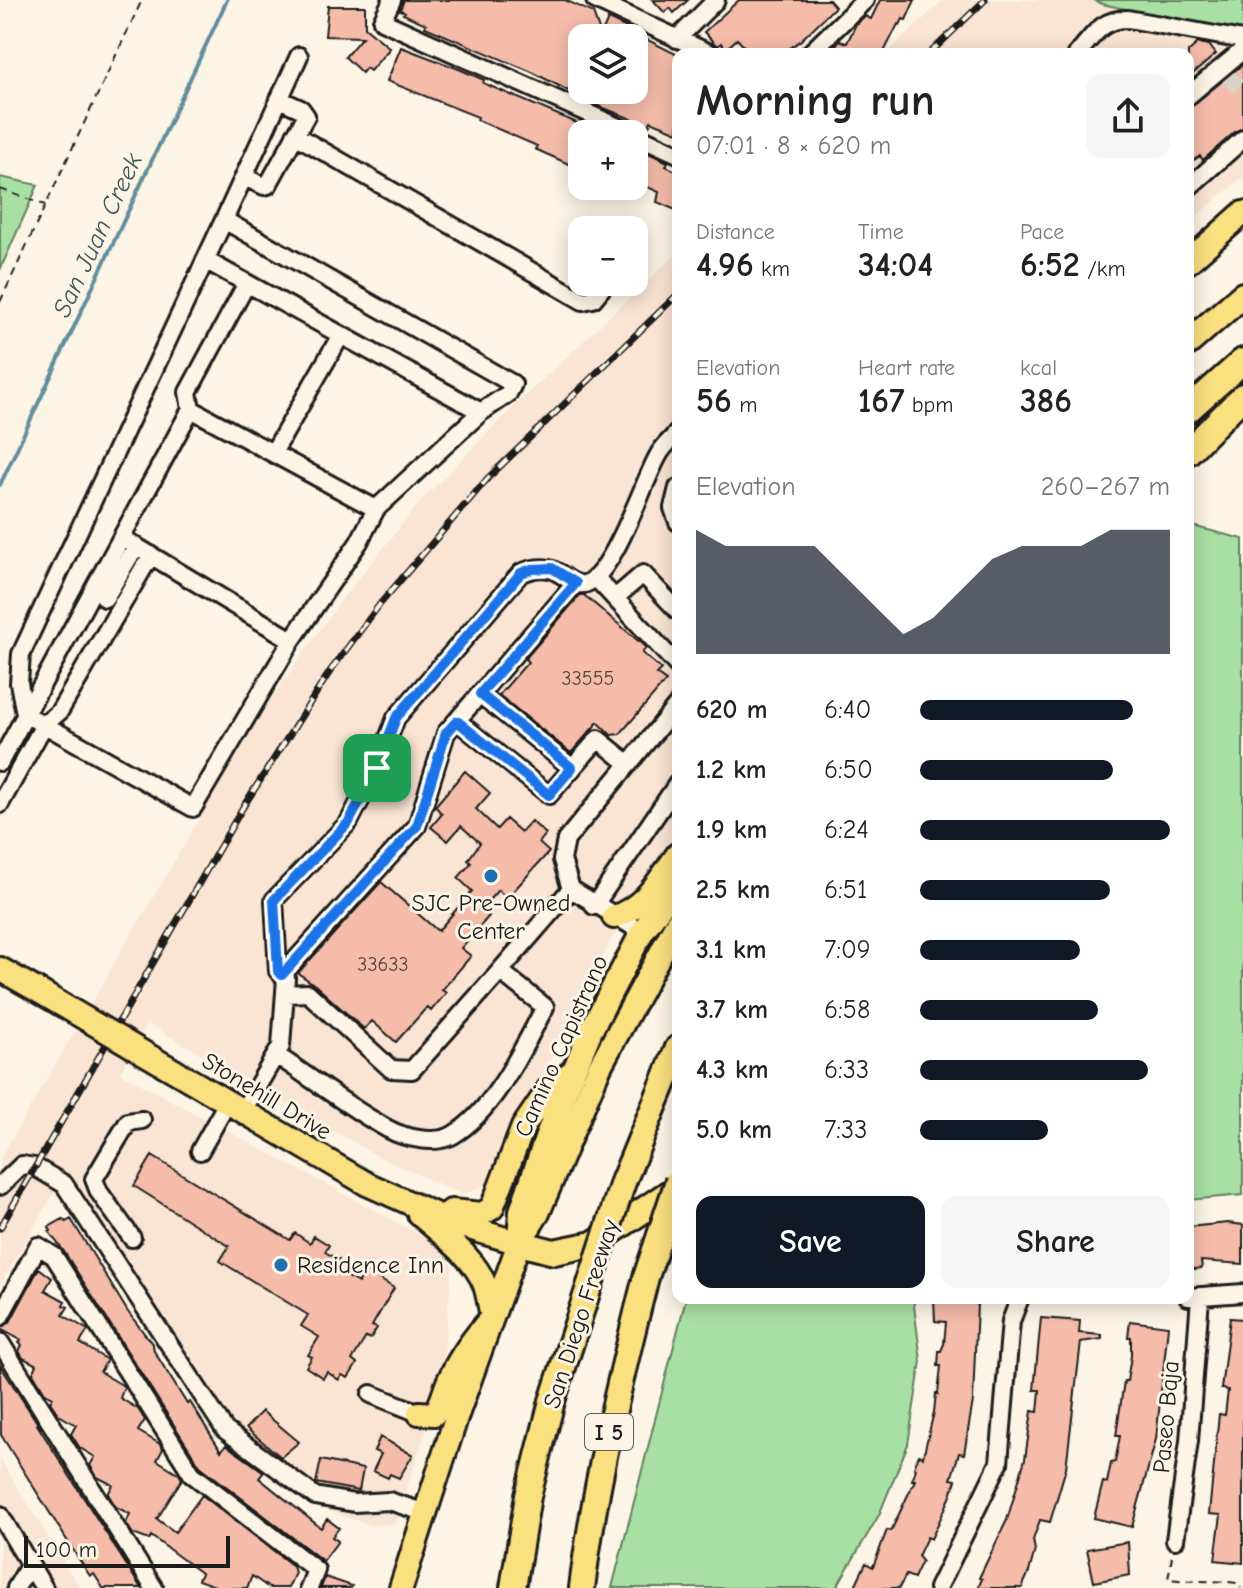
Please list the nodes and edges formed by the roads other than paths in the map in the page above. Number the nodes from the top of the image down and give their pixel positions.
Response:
1 (392, 0) edge
2 (595, 0) edge
3 (716, 0) edge
4 (865, 0) edge
5 (677, 39) junction
6 (1243, 40) edge
7 (697, 48) edge
8 (815, 48) edge
9 (1083, 48) edge
10 (1243, 50) edge
11 (299, 56) dead end
12 (1194, 92) edge
13 (279, 99) junction
14 (603, 120) edge
15 (295, 135) junction
16 (1243, 139) edge
17 (648, 140) edge
18 (672, 151) edge
19 (244, 177) junction
20 (1194, 183) edge
21 (1243, 213) edge
22 (224, 220) junction
23 (1194, 256) edge
24 (205, 260) junction
25 (247, 283) junction
26 (568, 292) edge
27 (1243, 295) edge
28 (574, 296) edge
29 (595, 296) edge
30 (341, 335) junction
31 (1194, 338) edge
32 (1243, 361) edge
33 (1243, 396) edge
34 (1194, 405) edge
35 (191, 409) junction
36 (481, 412) junction
37 (672, 439) edge
38 (1194, 446) edge
39 (273, 453) junction
40 (376, 509) junction
41 (129, 542) junction
42 (151, 555) junction
43 (596, 578) junction
44 (576, 583) junction
45 (99, 595) junction
46 (615, 598) junction
47 (672, 605) edge
48 (121, 607) junction
49 (292, 640) junction
50 (672, 660) edge
51 (480, 694) junction
52 (672, 711) edge
53 (25, 714) junction
54 (457, 721) junction
55 (44, 725) junction
56 (0, 762) edge
57 (629, 764) junction
58 (572, 768) junction
59 (672, 792) edge
60 (2, 798) edge
61 (672, 862) edge
62 (571, 889) junction
63 (672, 890) edge
64 (594, 906) junction
65 (672, 915) edge
66 (614, 917) junction
67 (642, 932) junction
68 (672, 932) edge
69 (0, 969) edge
70 (500, 971) junction
71 (282, 975) junction
72 (286, 994) junction
73 (276, 1055) junction
74 (672, 1063) edge
75 (600, 1066) junction
76 (576, 1068) junction
77 (235, 1108) junction
78 (142, 1120) dead end
79 (200, 1151) dead end
80 (0, 1186) edge
81 (672, 1188) edge
82 (403, 1199) junction
83 (672, 1201) edge
84 (132, 1238) dead end
85 (519, 1243) junction
86 (1243, 1293) edge
87 (1194, 1298) edge
88 (1018, 1304) edge
89 (1194, 1304) edge
90 (0, 1317) edge
91 (492, 1317) junction
92 (0, 1342) edge
93 (371, 1394) dead end
94 (419, 1413) junction
95 (443, 1459) junction
96 (426, 1513) junction
97 (0, 1515) edge
98 (1175, 1540) road end
99 (30, 1564) junction
100 (16, 1588) edge
101 (44, 1588) edge
102 (154, 1588) edge
103 (309, 1588) edge
104 (401, 1588) edge
105 (513, 1588) edge
106 (582, 1588) edge
107 (938, 1588) edge

1 - 14 street
2 - 5 street
3 - 5 street
4 - 8 street
5 - 7 street
6 - 9 street
10 - 12 street
11 - 13 street
13 - 15 street
13 - 19 street
15 - 19 street
15 - 26 street
16 - 20 street
17 - 18 street
19 - 22 street
21 - 23 main road
22 - 24 street
22 - 36 street
24 - 25 street
24 - 53 street
25 - 30 street
25 - 35 street
27 - 31 highway
28 - 29 street
30 - 36 street
30 - 39 street
32 - 34 highway
33 - 38 highway
35 - 39 street
35 - 41 street
36 - 40 street
37 - 43 street
39 - 40 street
40 - 49 street
41 - 42 street
41 - 45 street
42 - 48 street
42 - 49 street
43 - 44 street
43 - 46 street
44 - 51 street
44 - 71 street
45 - 48 street
45 - 53 street
46 - 47 street
46 - 50 street
48 - 55 street
49 - 55 street
51 - 54 street
51 - 58 street
52 - 57 street
53 - 55 street
53 - 56 street
54 - 58 street
54 - 71 street
55 - 60 street
57 - 58 street
57 - 62 street
59 - 64 street
61 - 66 main road
62 - 64 street
62 - 70 street
63 - 67 main road, Camino Capistrano
64 - 66 street
65 - 67 main road
66 - 67 street
67 - 75 main road
67 - 76 main road, Camino Capistrano
68 - 75 main road, Camino Capistrano
69 - 77 main road, Stonehill Drive, bridge
70 - 72 street
70 - 73 street
71 - 72 street
72 - 73 street
73 - 77 street
74 - 105 highway, San Diego Freeway / I 5, bridge
75 - 85 main road, Camino Capistrano
76 - 82 main road
76 - 85 main road, Camino Capistrano
77 - 79 street
77 - 82 main road, Stonehill Drive
78 - 84 street
80 - 96 street
81 - 85 highway
82 - 85 main road, Stonehill Drive
82 - 91 main road
83 - 106 highway, San Diego Freeway / I 5, bridge
85 - 91 main road, Camino Capistrano
86 - 87 street
88 - 107 street
89 - 98 street, Paseo Baja
90 - 103 street
91 - 94 main road
91 - 95 main road, Camino Capistrano
92 - 102 street
93 - 94 street
94 - 95 main road
95 - 96 main road, Camino Capistrano
96 - 104 main road, Camino Capistrano
97 - 99 street
99 - 100 street
99 - 101 street

